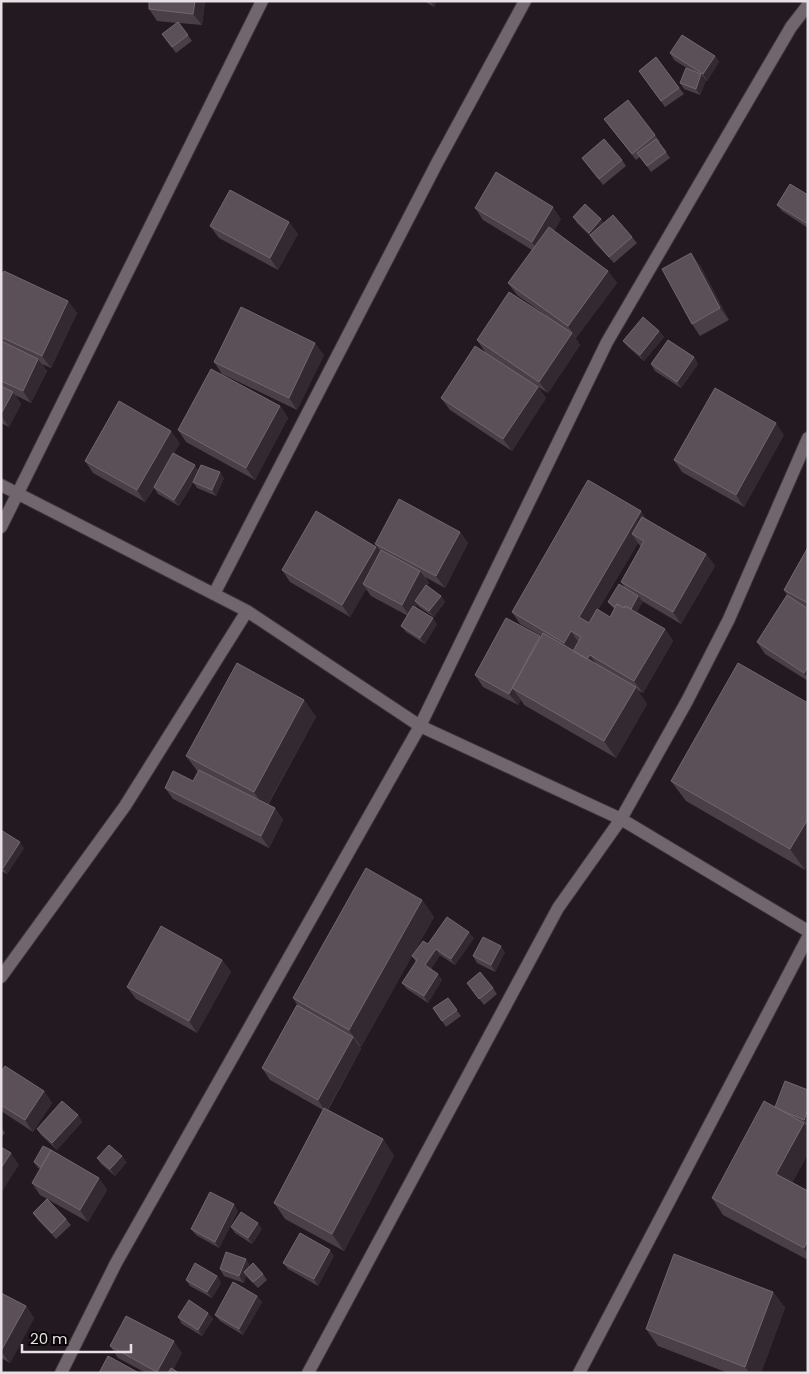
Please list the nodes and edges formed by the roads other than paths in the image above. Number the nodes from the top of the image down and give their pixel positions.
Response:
1 (262, 1) edge
2 (525, 1) edge
3 (808, 6) edge
4 (808, 438) edge
5 (1, 485) edge
6 (16, 494) junction
7 (1, 527) edge
8 (214, 594) junction
9 (247, 611) junction
10 (420, 726) junction
11 (621, 819) junction
12 (808, 931) edge
13 (808, 937) edge
14 (2, 974) edge
15 (61, 1373) edge
16 (308, 1373) edge
17 (579, 1373) edge

1 - 6 street
2 - 8 street
3 - 10 street
4 - 11 street
5 - 6 street
6 - 7 street
6 - 8 street
8 - 9 street
9 - 10 street
9 - 14 street
10 - 11 street
10 - 15 street
11 - 12 street
11 - 16 street
13 - 17 street

